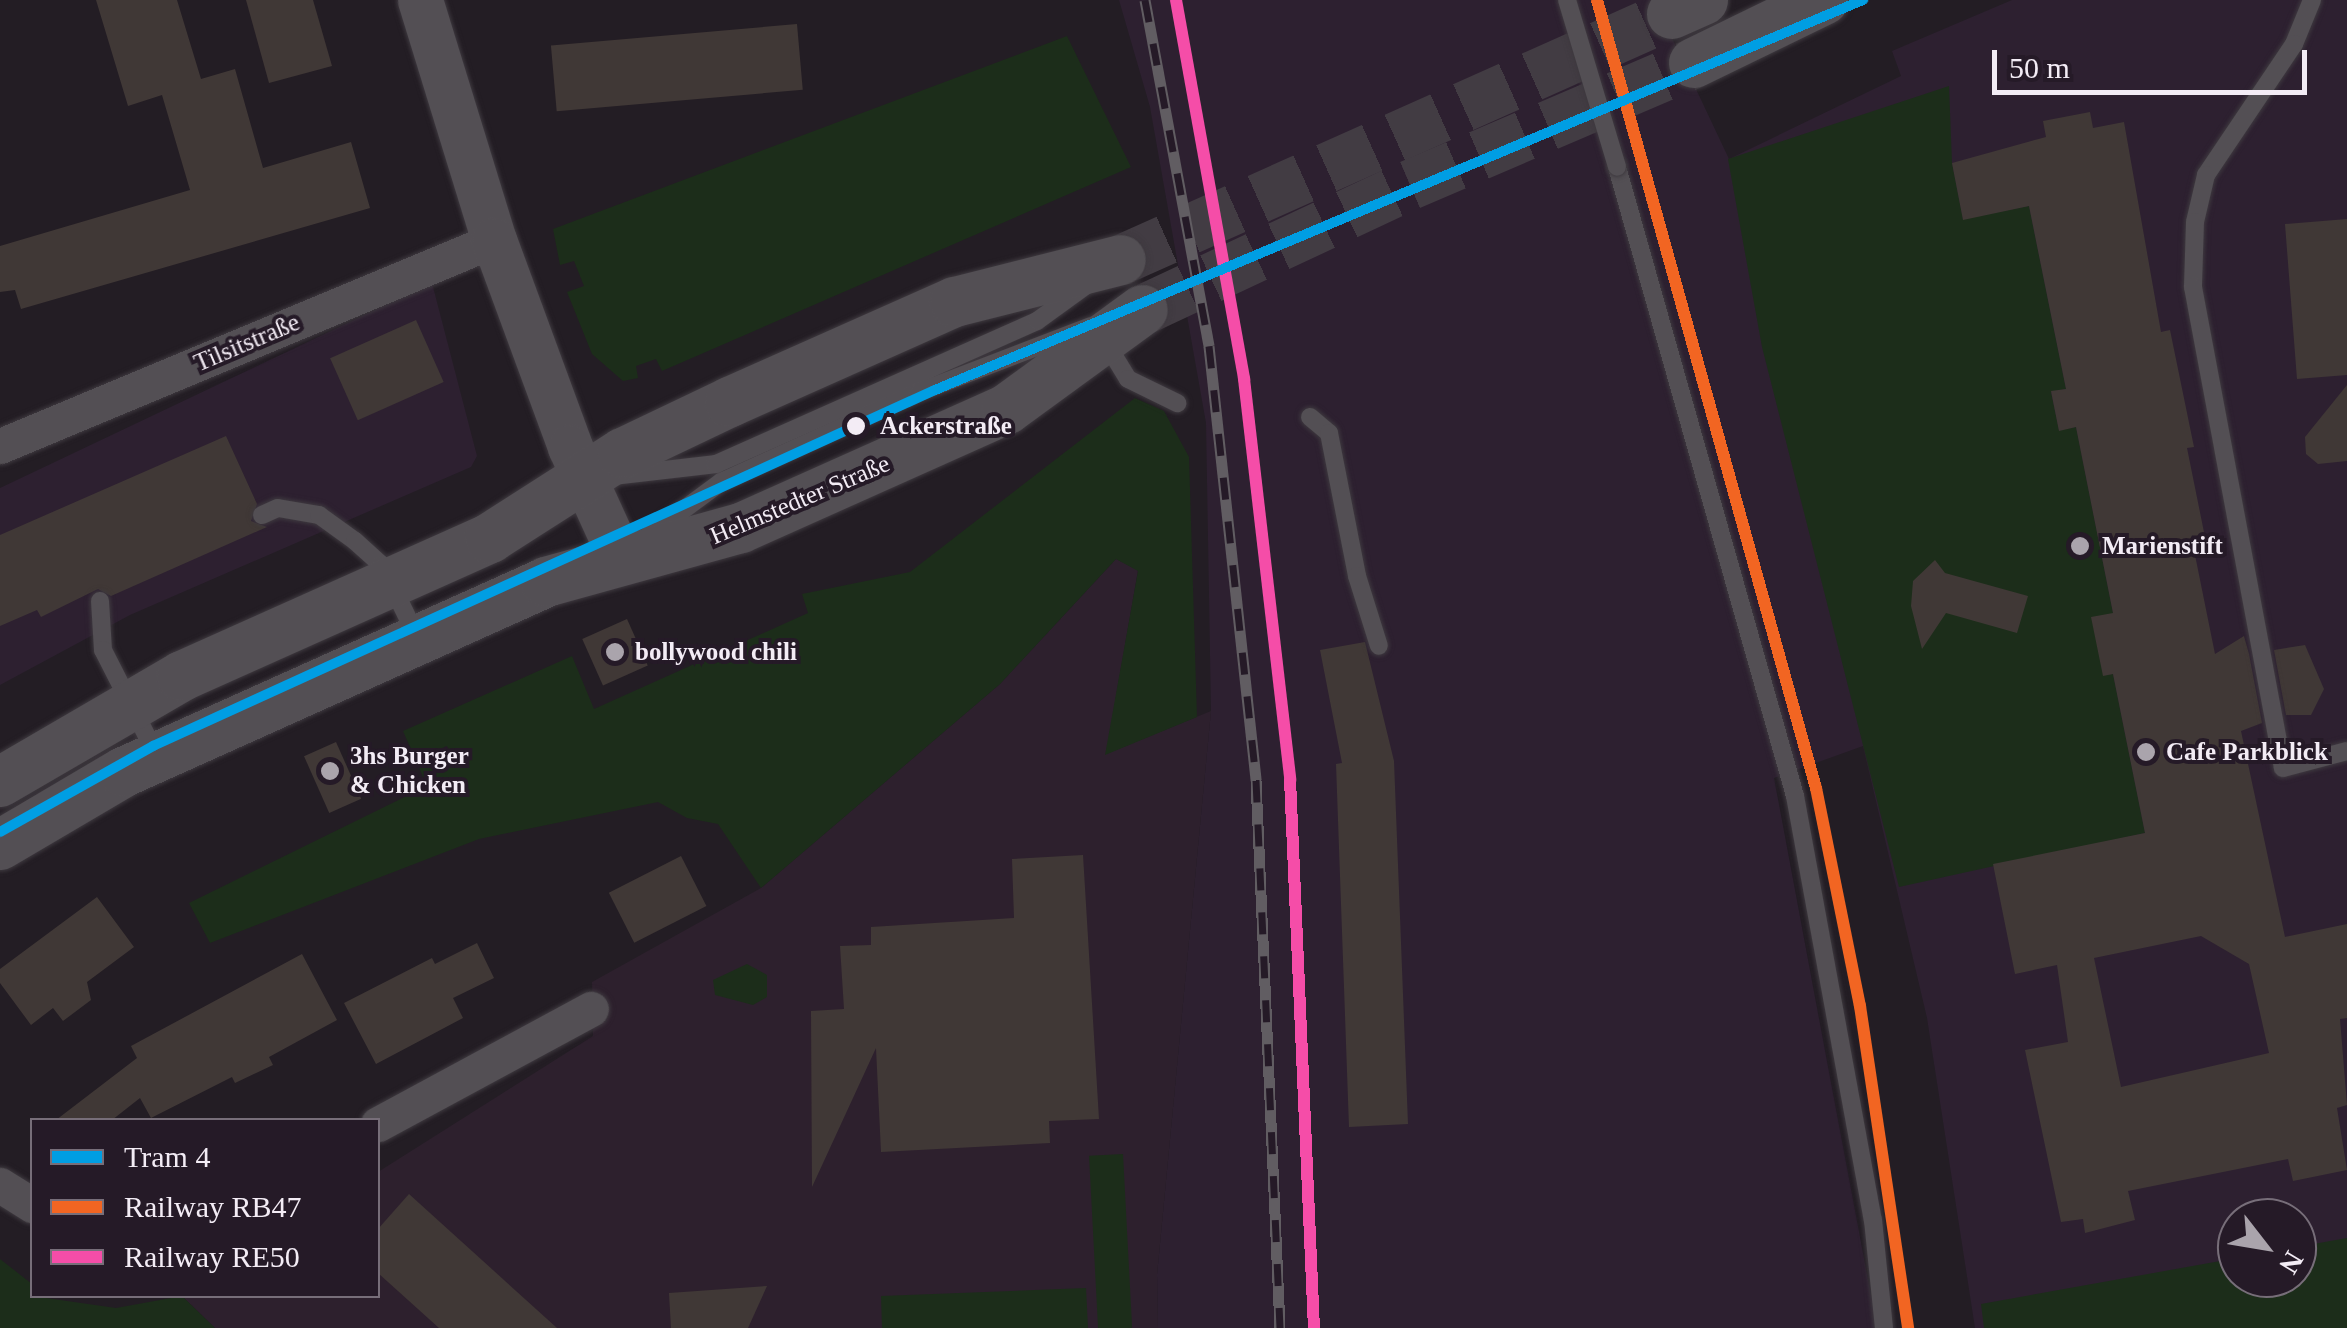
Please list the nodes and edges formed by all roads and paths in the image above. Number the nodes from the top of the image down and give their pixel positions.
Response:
1 (420, 0) edge
2 (1567, 0) edge
3 (1824, 0) edge
4 (2312, 0) edge
5 (1694, 63) tunnel mouth
6 (494, 240) junction
7 (1120, 260) tunnel mouth
8 (1124, 324) joint
9 (1177, 403) dead end
10 (1310, 417) dead end
11 (0, 446) edge
12 (584, 478) junction
13 (262, 515) dead end
14 (621, 560) junction
15 (391, 581) junction
16 (100, 600) dead end
17 (418, 639) junction
18 (1380, 646) dead end
19 (129, 703) junction
20 (2347, 751) edge
21 (157, 757) junction
22 (0, 782) edge
23 (0, 845) edge
24 (591, 1009) dead end
25 (380, 1123) edge
26 (0, 1185) edge
27 (30, 1205) edge
28 (1884, 1328) edge

1 - 6 street
2 - 28 lane, bridge
3 - 5 main road
4 - 20 lane
6 - 11 street, Tilsitstraße
6 - 12 street
7 - 12 main road
8 - 9 lane
8 - 14 main road, Helmstedter Straße
10 - 18 lane
12 - 14 street
12 - 15 main road
13 - 15 lane
14 - 17 main road, Helmstedter Straße
15 - 17 lane
15 - 19 main road
16 - 19 lane
17 - 21 main road, Helmstedter Straße
19 - 21 lane
19 - 22 main road
21 - 23 main road, Helmstedter Straße
24 - 25 street
26 - 27 street

